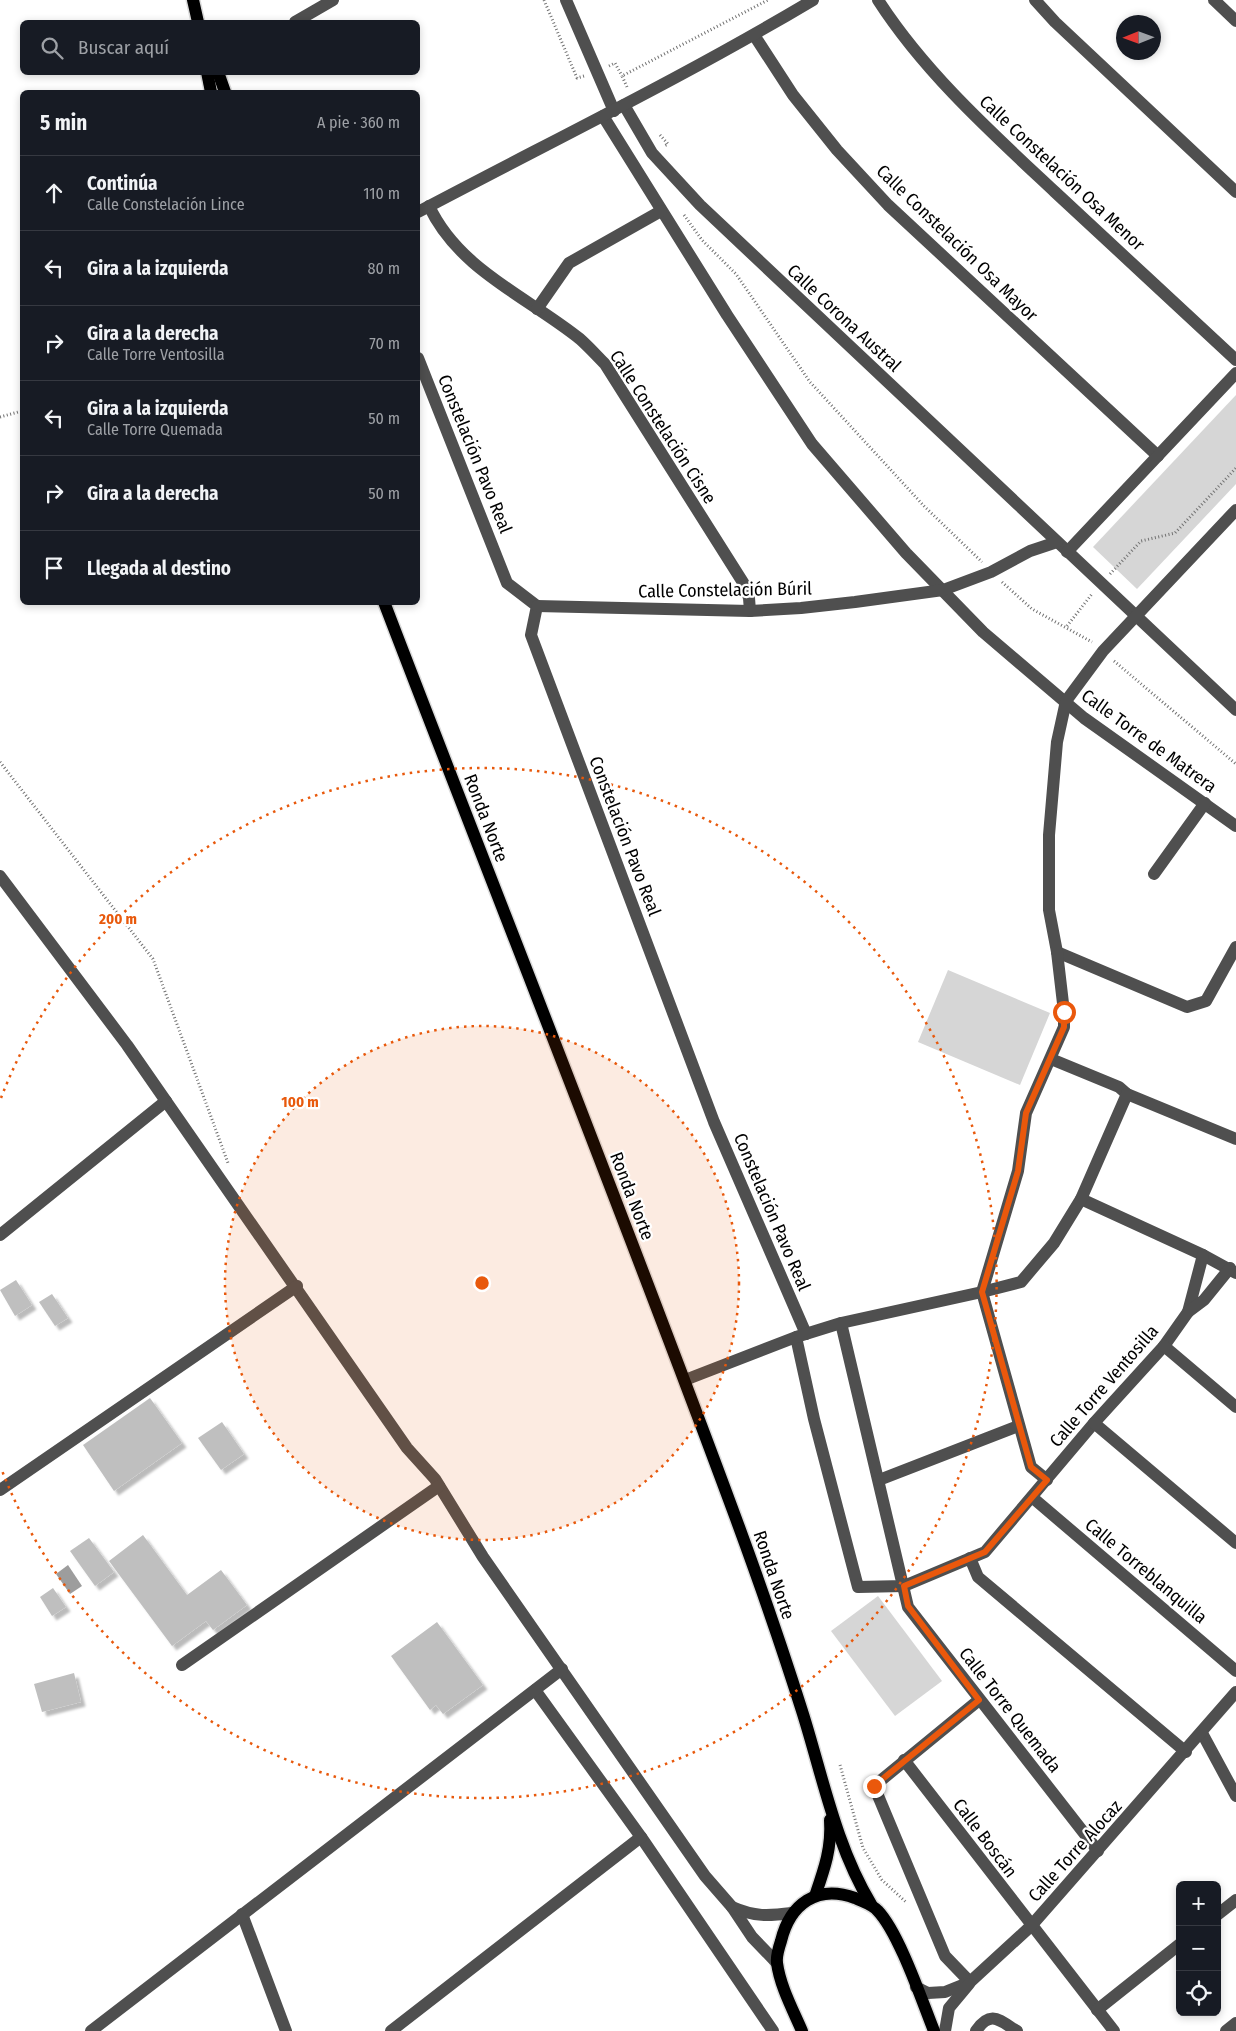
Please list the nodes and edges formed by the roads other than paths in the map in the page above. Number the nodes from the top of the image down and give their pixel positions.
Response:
1 (192, 0) edge
2 (333, 0) edge
3 (566, 0) edge
4 (813, 0) edge
5 (878, 0) edge
6 (1035, 0) edge
7 (1214, 0) edge
8 (198, 20) edge
9 (298, 20) edge
10 (1236, 21) edge
11 (754, 35) junction
12 (208, 75) edge
13 (219, 75) edge
14 (211, 90) edge
15 (224, 90) edge
16 (614, 111) junction
17 (1236, 192) edge
18 (429, 206) junction
19 (420, 211) edge
20 (660, 211) junction
21 (537, 310) junction
22 (1236, 360) edge
23 (420, 363) edge
24 (1236, 373) edge
25 (1158, 456) junction
26 (1236, 510) edge
27 (1057, 542) junction
28 (1068, 552) junction
29 (943, 590) junction
30 (385, 605) edge
31 (537, 606) junction
32 (750, 610) junction
33 (1136, 617) junction
34 (1066, 701) junction
35 (1236, 710) edge
36 (1205, 803) junction
37 (1236, 826) edge
38 (1154, 874) dead end
39 (0, 876) edge
40 (1236, 947) edge
41 (1057, 952) junction
42 (1052, 1059) junction
43 (1127, 1094) junction
44 (166, 1101) junction
45 (1236, 1139) edge
46 (1080, 1199) junction
47 (0, 1236) edge
48 (1203, 1254) junction
49 (1233, 1271) edge
50 (297, 1286) junction
51 (982, 1292) junction
52 (1188, 1312) junction
53 (841, 1323) junction
54 (801, 1336) junction
55 (1164, 1346) junction
56 (685, 1380) junction
57 (1236, 1407) edge
58 (1094, 1423) junction
59 (1018, 1426) junction
60 (880, 1480) junction
61 (1047, 1480) junction
62 (439, 1486) junction
63 (0, 1490) edge
64 (1033, 1498) junction
65 (1236, 1543) edge
66 (970, 1558) junction
67 (904, 1586) junction
68 (182, 1665) dead end
69 (562, 1670) junction
70 (1236, 1671) edge
71 (535, 1690) junction
72 (1236, 1692) edge
73 (979, 1700) junction
74 (1202, 1733) junction
75 (1186, 1752) junction
76 (904, 1760) junction
77 (1233, 1782) edge
78 (1236, 1796) edge
79 (830, 1808) junction
80 (641, 1837) junction
81 (1098, 1851) junction
82 (815, 1896) junction
83 (1236, 1900) edge
84 (871, 1904) junction
85 (732, 1907) junction
86 (1221, 1912) edge
87 (792, 1913) junction
88 (242, 1914) junction
89 (1031, 1926) junction
90 (1176, 1947) edge
91 (777, 1963) junction
92 (970, 1982) junction
93 (916, 1987) junction
94 (1097, 2010) junction
95 (1236, 2023) edge
96 (91, 2031) edge
97 (286, 2031) edge
98 (391, 2031) edge
99 (773, 2031) edge
100 (802, 2031) edge
101 (934, 2031) edge
102 (945, 2031) edge
103 (976, 2031) edge
104 (1017, 2031) edge
105 (1114, 2031) edge
106 (1226, 2031) edge

1 - 8 main road
2 - 9 street
3 - 16 street
4 - 11 street
5 - 22 street, Calle Constelación Osa Menor
6 - 17 street
7 - 10 street
11 - 16 street
11 - 25 street, Calle Constelación Osa Mayor
12 - 14 main road
13 - 15 main road
16 - 18 street
16 - 20 street
16 - 27 street, Calle Corona Austral
18 - 19 street
18 - 21 street, Calle Constelación Cisne
20 - 21 street
20 - 29 street
21 - 32 street, Calle Constelación Cisne
23 - 31 street, Constelación Pavo Real
24 - 25 street
25 - 28 street
26 - 33 street
27 - 28 street, Calle Corona Austral
27 - 29 street, Calle Constelación Búril
28 - 33 street, Calle Corona Austral
29 - 32 street, Calle Constelación Búril
29 - 34 street, Calle Torre de Matrera
30 - 56 main road, Ronda Norte
31 - 32 street, Calle Constelación Búril
31 - 54 street, Constelación Pavo Real
33 - 34 street
33 - 35 street, Calle Corona Austral
34 - 36 street, Calle Torre de Matrera
34 - 41 street
36 - 37 street, Calle Torre de Matrera
36 - 38 street
39 - 44 street
40 - 41 street
41 - 42 street
42 - 43 street
42 - 51 street
43 - 45 street
43 - 46 street
44 - 47 street
44 - 50 street
46 - 48 street
46 - 51 street
48 - 49 street
48 - 52 street, Calle Torre Ventosilla
49 - 52 street, Calle Torre Ventosilla
50 - 62 street
50 - 63 street
51 - 53 street
51 - 59 street
52 - 55 street, Calle Torre Ventosilla
53 - 54 street
53 - 60 street, Calle Torre Quemada
54 - 56 street
54 - 67 street
55 - 57 street
55 - 58 street, Calle Torre Ventosilla
56 - 79 main road, Ronda Norte
58 - 61 street, Calle Torre Ventosilla
58 - 65 street
59 - 60 street
59 - 61 street
60 - 67 street, Calle Torre Quemada
61 - 64 street, Calle Torre Ventosilla
62 - 68 street
62 - 69 street
64 - 66 street, Calle Torre Ventosilla
64 - 70 street, Calle Torreblanquilla
66 - 67 street, Calle Torre Ventosilla
66 - 75 street
67 - 73 street, Calle Torre Quemada
69 - 71 street
69 - 85 street
71 - 80 street
71 - 88 street
72 - 74 street, Calle Torre Alocaz
73 - 76 street
73 - 81 street, Calle Torre Quemada
74 - 75 street, Calle Torre Alocaz
74 - 77 street
75 - 81 street, Calle Torre Alocaz
76 - 89 street, Calle Boscán
76 - 92 street
77 - 78 street
79 - 82 main road, Ronda Norte
79 - 84 main road, Ronda Norte
80 - 98 street
80 - 99 street
81 - 89 street, Calle Torre Alocaz
82 - 84 main road
82 - 87 main road
83 - 86 street
84 - 93 main road, Ronda Norte
85 - 87 street
85 - 91 street
87 - 91 main road
88 - 96 street
88 - 97 street
89 - 92 street, Calle Torre Alocaz
89 - 94 street, Calle Boscán
90 - 94 street
91 - 100 main road
92 - 93 street, Calle Torre Alocaz
92 - 102 street
93 - 101 main road, Ronda Norte
94 - 105 street, Calle Boscán
95 - 106 street
103 - 104 street

